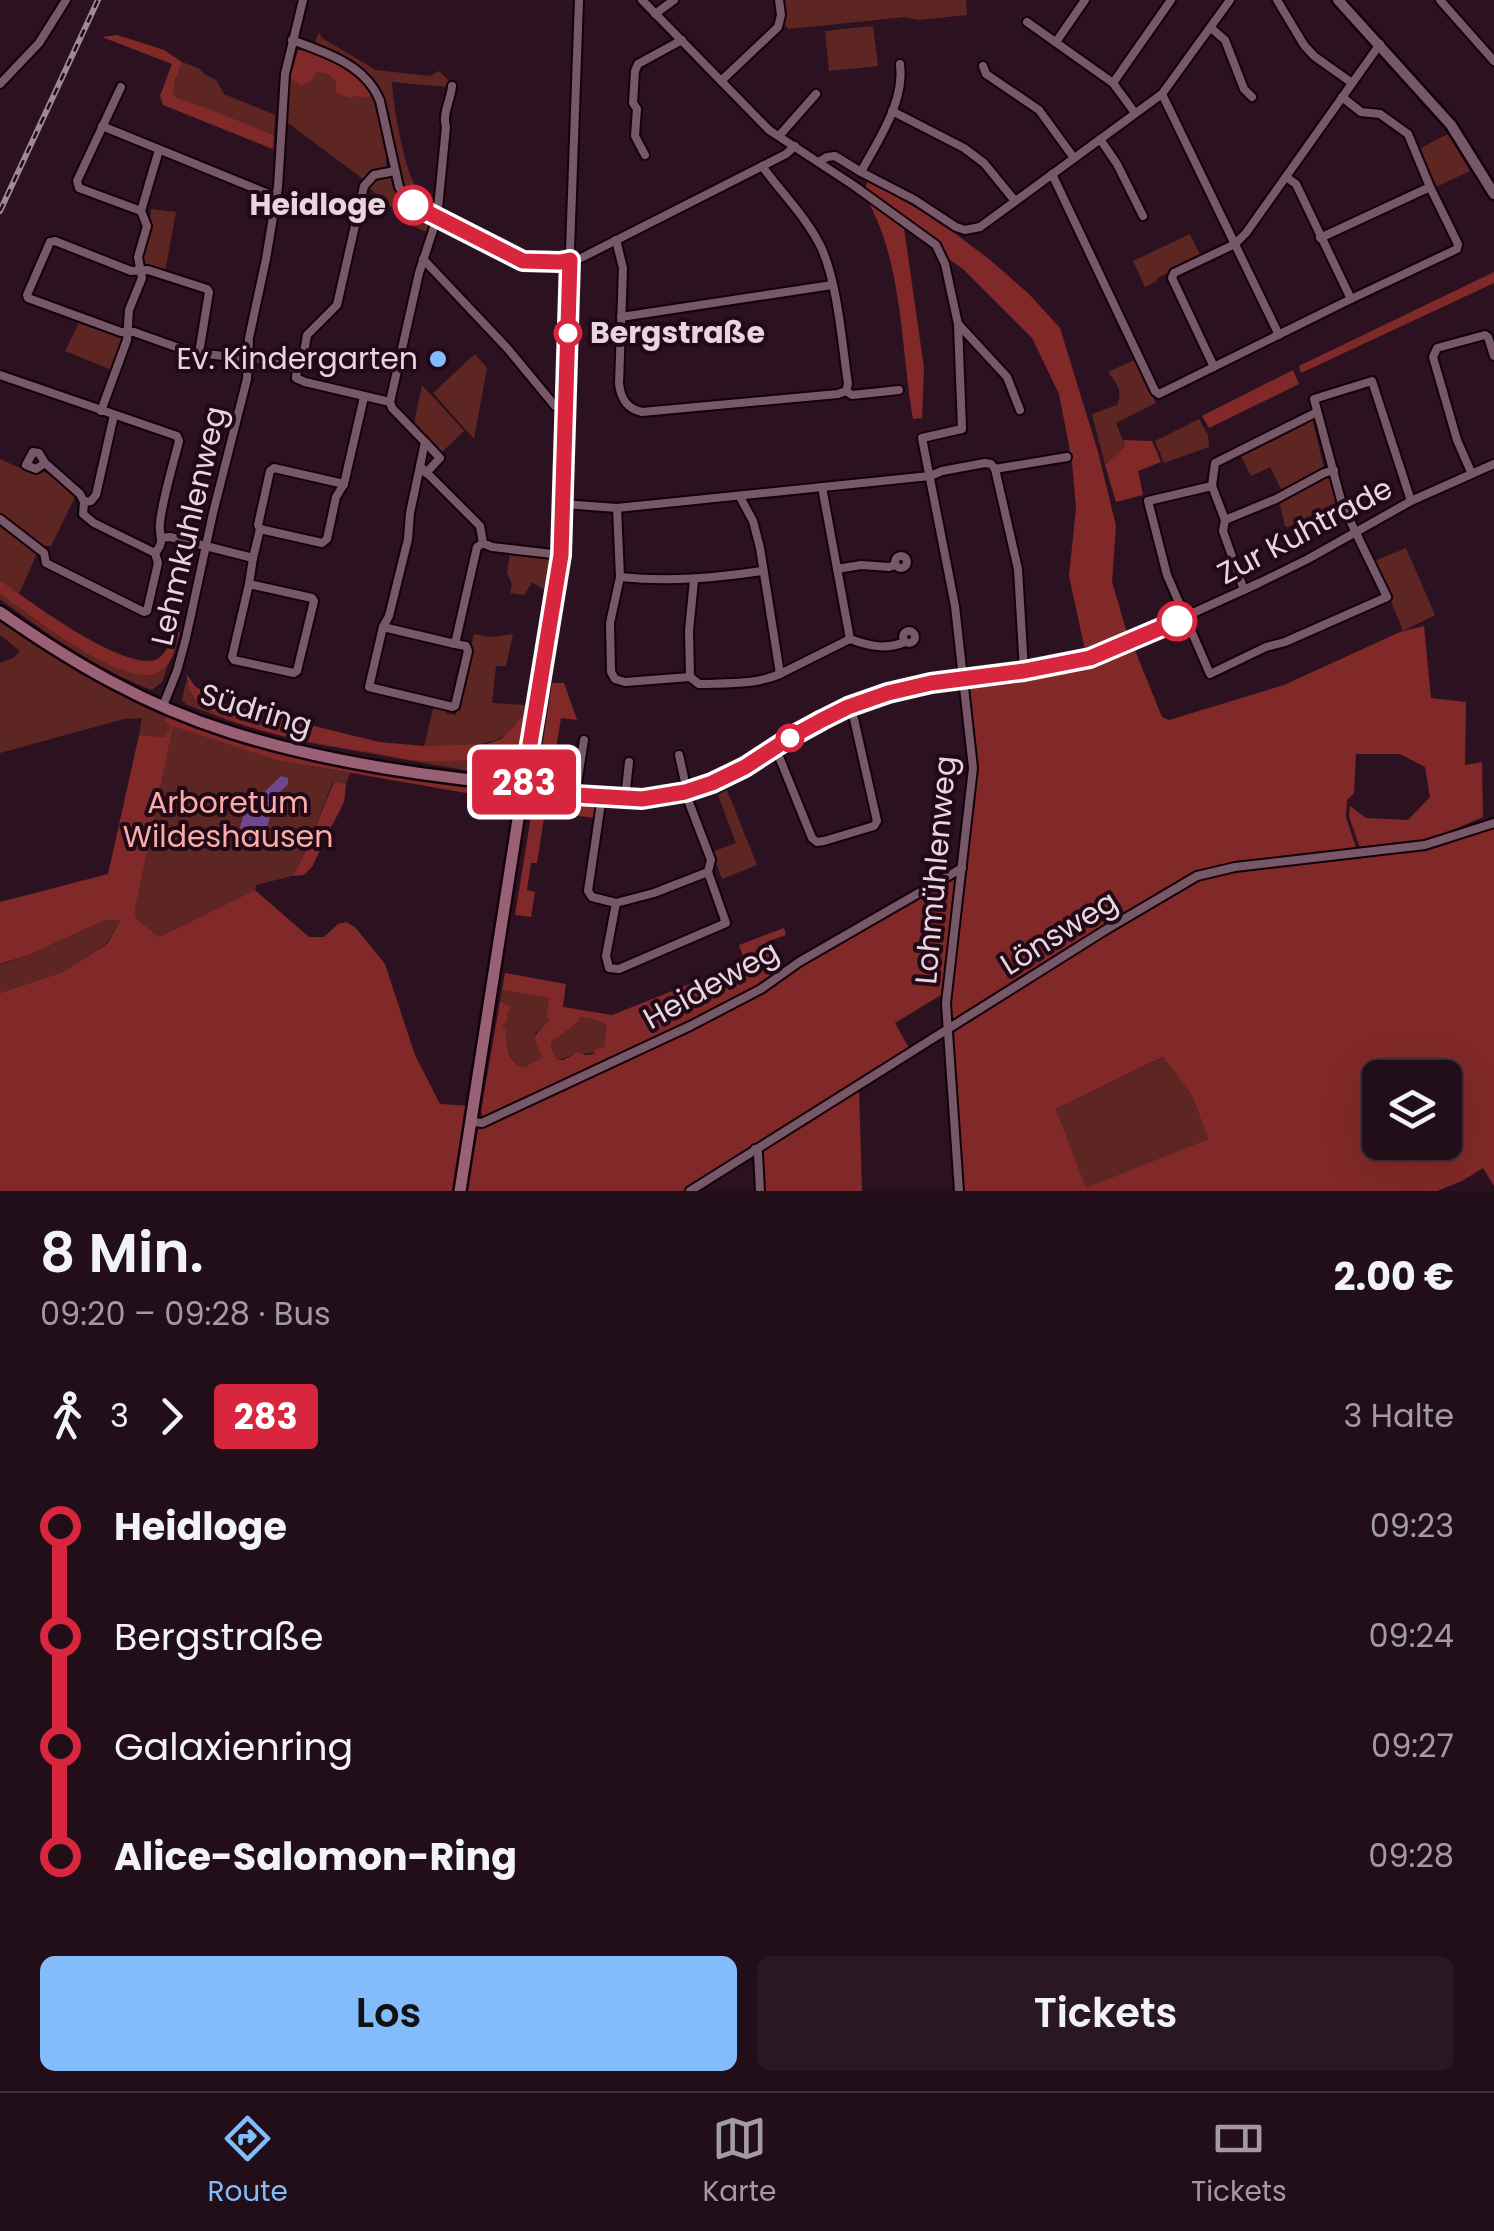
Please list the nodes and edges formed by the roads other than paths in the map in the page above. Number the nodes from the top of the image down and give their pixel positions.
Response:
1 (66, 0) edge
2 (303, 0) edge
3 (579, 0) edge
4 (642, 0) edge
5 (674, 0) edge
6 (779, 0) edge
7 (1085, 0) edge
8 (1171, 0) edge
9 (1230, 0) edge
10 (1277, 0) edge
11 (1338, 0) edge
12 (1440, 0) edge
13 (655, 14) junction
14 (1028, 22) dead end
15 (1211, 28) junction
16 (292, 40) junction
17 (682, 40) junction
18 (1056, 42) junction
19 (1380, 44) junction
20 (1494, 61) edge
21 (900, 64) dead end
22 (984, 66) dead end
23 (721, 81) junction
24 (1113, 83) junction
25 (1352, 83) junction
26 (0, 84) edge
27 (452, 86) dead end
28 (121, 87) dead end
29 (816, 94) dead end
30 (1162, 94) junction
31 (1252, 97) dead end
32 (1342, 98) junction
33 (892, 111) junction
34 (1134, 112) junction
35 (102, 126) junction
36 (779, 136) junction
37 (1100, 139) junction
38 (795, 146) junction
39 (160, 150) junction
40 (644, 154) dead end
41 (1074, 158) junction
42 (819, 162) junction
43 (762, 166) junction
44 (395, 171) junction
45 (861, 172) junction
46 (1052, 174) junction
47 (1286, 176) junction
48 (1490, 178) edge
49 (1430, 188) junction
50 (1494, 194) edge
51 (276, 197) junction
52 (1015, 201) junction
53 (141, 211) junction
54 (1143, 216) dead end
55 (437, 218) junction
56 (1320, 238) junction
57 (616, 240) junction
58 (1235, 244) junction
59 (423, 259) junction
60 (570, 260) junction
61 (141, 271) junction
62 (832, 285) junction
63 (1350, 299) junction
64 (621, 318) junction
65 (958, 324) junction
66 (127, 332) junction
67 (1279, 336) junction
68 (199, 353) junction
69 (1494, 356) edge
70 (248, 358) junction
71 (1214, 367) junction
72 (297, 369) junction
73 (0, 375) edge
74 (900, 390) dead end
75 (846, 391) junction
76 (364, 397) junction
77 (390, 402) junction
78 (566, 406) junction
79 (1020, 410) dead end
80 (101, 411) junction
81 (1318, 412) junction
82 (114, 414) junction
83 (424, 442) junction
84 (1067, 457) dead end
85 (45, 463) dead end
86 (1494, 464) edge
87 (423, 470) junction
88 (995, 470) junction
89 (1334, 470) junction
90 (1471, 472) junction
91 (930, 476) junction
92 (344, 484) junction
93 (1212, 486) junction
94 (822, 487) junction
95 (740, 497) junction
96 (1410, 500) junction
97 (84, 502) junction
98 (564, 504) junction
99 (617, 508) junction
100 (0, 519) edge
101 (1225, 520) junction
102 (260, 529) junction
103 (1354, 531) junction
104 (162, 538) junction
105 (483, 543) junction
106 (205, 547) junction
107 (155, 552) junction
108 (561, 555) junction
109 (253, 558) junction
110 (895, 565) dead end
111 (837, 570) junction
112 (762, 571) junction
113 (620, 577) junction
114 (694, 580) junction
115 (249, 584) junction
116 (1244, 590) junction
117 (0, 612) edge
118 (1184, 618) junction
119 (383, 627) junction
120 (850, 639) junction
121 (905, 642) dead end
122 (455, 644) junction
123 (1024, 671) junction
124 (780, 674) junction
125 (690, 676) junction
126 (962, 680) junction
127 (163, 706) junction
128 (848, 707) junction
129 (584, 740) dead end
130 (773, 750) junction
131 (679, 755) dead end
132 (630, 762) dead end
133 (523, 787) junction
134 (686, 791) junction
135 (575, 796) junction
136 (602, 796) junction
137 (624, 798) junction
138 (1494, 823) edge
139 (962, 868) junction
140 (708, 872) junction
141 (616, 903) junction
142 (949, 1028) junction
143 (473, 1122) junction
144 (755, 1149) junction
145 (460, 1191) edge
146 (690, 1191) edge
147 (760, 1191) edge
148 (959, 1191) edge

1 - 26 street
2 - 16 street, Lehmkuhlenweg
3 - 60 street
4 - 13 street
5 - 13 street
6 - 23 street
7 - 18 street
8 - 24 street
9 - 15 street
10 - 25 street
11 - 19 street
12 - 20 street
13 - 17 street
14 - 18 street
15 - 30 street
15 - 31 street
16 - 44 street
16 - 51 street, Lehmkuhlenweg
17 - 23 street
17 - 40 street
18 - 24 street
19 - 25 street
19 - 48 street
21 - 33 street
22 - 41 street
23 - 36 street
24 - 34 street
25 - 32 street
27 - 55 street
28 - 35 street
29 - 36 street
30 - 34 street
30 - 58 street
32 - 47 street
32 - 49 street
33 - 45 street
33 - 52 street
34 - 37 street
35 - 39 street
35 - 53 street
36 - 38 street
37 - 41 street
37 - 54 street
38 - 42 street
38 - 43 street
39 - 51 street
39 - 53 street
41 - 46 street
42 - 45 street
42 - 65 street
43 - 57 street
43 - 62 street
44 - 55 street
44 - 72 street
45 - 52 street
46 - 52 street
46 - 71 street
47 - 56 street
47 - 58 street
48 - 50 street
49 - 56 street
49 - 63 street
51 - 70 street, Lehmkuhlenweg
53 - 61 street
55 - 59 street
55 - 60 street
56 - 63 street
57 - 60 street
57 - 64 street
58 - 67 street
58 - 71 street
59 - 77 street
59 - 78 street
60 - 78 street
61 - 66 street
61 - 66 street
61 - 68 street
62 - 64 street
62 - 75 street
63 - 67 street
64 - 75 street
65 - 79 street
65 - 91 street, Lohmühlenweg
66 - 68 street
66 - 80 street
67 - 71 street
68 - 70 street
69 - 90 street
70 - 72 street
70 - 106 street, Lehmkuhlenweg
72 - 76 street
73 - 80 street
74 - 75 street
76 - 77 street
76 - 92 street
77 - 83 street
78 - 98 street
80 - 82 street
81 - 89 street
81 - 93 street
81 - 96 street
82 - 97 street
82 - 104 street
83 - 87 street
83 - 87 street
84 - 88 street
85 - 97 street
86 - 90 street, Zur Kuhtrade
87 - 105 street
87 - 119 street
88 - 91 street
88 - 123 street
89 - 101 street
89 - 103 street
90 - 96 street, Zur Kuhtrade
91 - 94 street
91 - 126 street, Lohmühlenweg
92 - 102 street
92 - 102 street
93 - 101 street
93 - 118 street
94 - 95 street
94 - 111 street
95 - 99 street
95 - 112 street
96 - 103 street, Zur Kuhtrade
97 - 107 street
98 - 99 street
98 - 108 street
99 - 113 street
100 - 107 street
101 - 116 street
102 - 109 street
103 - 116 street, Zur Kuhtrade
103 - 118 street
104 - 106 street
104 - 107 street
105 - 108 street
105 - 122 street
106 - 109 street
106 - 127 street, Lehmkuhlenweg
108 - 133 street
109 - 115 street
110 - 111 street
111 - 120 street
112 - 114 street
112 - 124 street
113 - 114 street
113 - 125 street
114 - 125 street
115 - 115 street
116 - 118 street, Zur Kuhtrade
117 - 127 main road, Südring
118 - 123 street, Zur Kuhtrade
119 - 122 street
119 - 122 street
120 - 121 street
120 - 124 street
123 - 126 street, Zur Kuhtrade
124 - 125 street
126 - 128 street, Zur Kuhtrade
126 - 139 street, Lohmühlenweg
127 - 133 main road, Südring
128 - 130 street, Zur Kuhtrade
128 - 130 street
129 - 135 street
130 - 134 street, Zur Kuhtrade
131 - 134 street
132 - 137 street
133 - 135 street, Zur Kuhtrade
133 - 143 main road
134 - 137 street, Zur Kuhtrade
134 - 140 street
135 - 136 street, Zur Kuhtrade
136 - 137 street, Zur Kuhtrade
136 - 141 street
138 - 142 street, Lönsweg
139 - 142 street, Lohmühlenweg
139 - 143 street, Heideweg
140 - 141 street
140 - 141 street
142 - 144 street, Lönsweg
142 - 148 street, Lohmühlenweg
143 - 145 main road
144 - 146 street, Lönsweg
144 - 147 street

